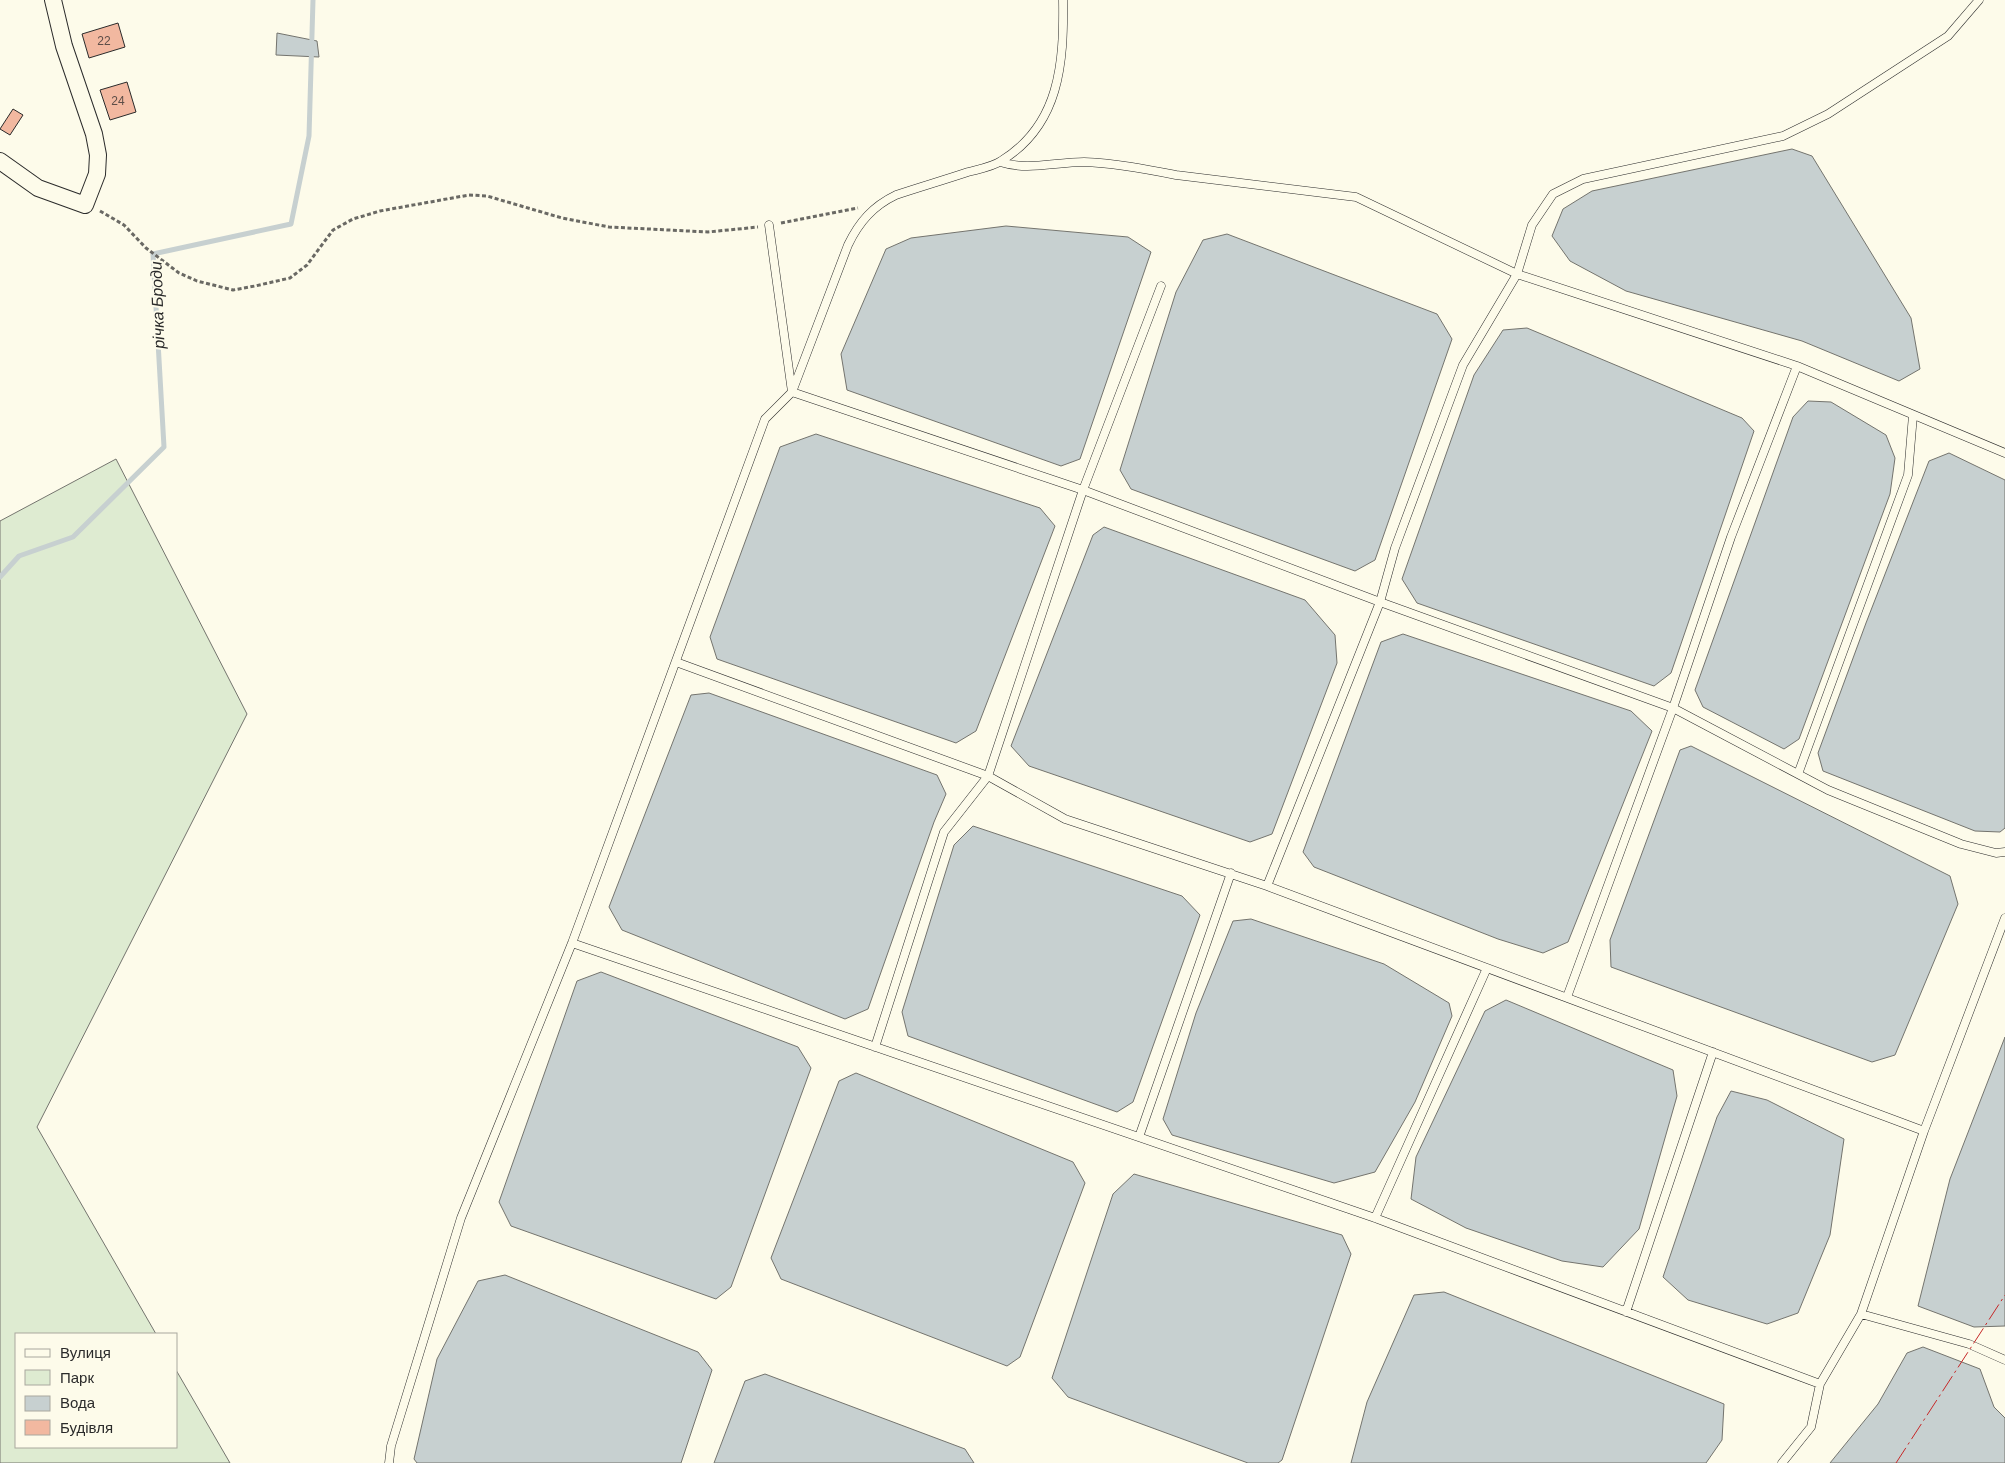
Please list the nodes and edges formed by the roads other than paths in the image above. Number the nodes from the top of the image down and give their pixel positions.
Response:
1 (53, 0) edge
2 (1063, 0) edge
3 (1979, 0) edge
4 (0, 161) edge
5 (1000, 162) junction
6 (769, 225) road end
7 (1517, 274) junction
8 (1161, 286) dead end
9 (1797, 366) junction
10 (792, 392) junction
11 (1913, 415) junction
12 (2005, 454) edge
13 (1083, 490) junction
14 (1380, 602) junction
15 (676, 662) junction
16 (1673, 708) junction
17 (1798, 774) junction
18 (988, 776) junction
19 (2005, 852) edge
20 (1230, 874) junction
21 (1267, 886) junction
22 (2005, 918) edge
23 (572, 943) junction
24 (1487, 968) junction
25 (1567, 997) junction
26 (875, 1047) junction
27 (1713, 1052) junction
28 (1924, 1131) junction
29 (1139, 1137) junction
30 (1375, 1218) junction
31 (1626, 1312) junction
32 (1861, 1314) junction
33 (2005, 1360) edge
34 (1820, 1384) junction
35 (389, 1463) edge
36 (1782, 1463) edge

1 - 4 street
2 - 5 lane
3 - 7 lane
5 - 7 lane
5 - 10 lane
6 - 10 lane
7 - 9 lane
7 - 14 lane
8 - 13 lane
9 - 11 lane
9 - 16 lane
10 - 13 lane
10 - 15 lane
11 - 12 lane
11 - 17 lane
13 - 14 lane
13 - 18 lane
14 - 16 lane
14 - 21 lane
15 - 18 lane
15 - 23 lane
16 - 17 lane
16 - 25 lane
17 - 19 lane
18 - 20 lane
18 - 26 lane
20 - 21 lane
20 - 29 lane
21 - 24 lane
22 - 28 lane
23 - 26 lane
23 - 35 lane
24 - 25 lane
24 - 30 lane
25 - 27 lane
26 - 29 lane
27 - 28 lane
27 - 31 lane
28 - 32 lane
29 - 30 lane
30 - 31 lane
31 - 34 lane
32 - 33 lane
32 - 34 lane
34 - 36 lane

